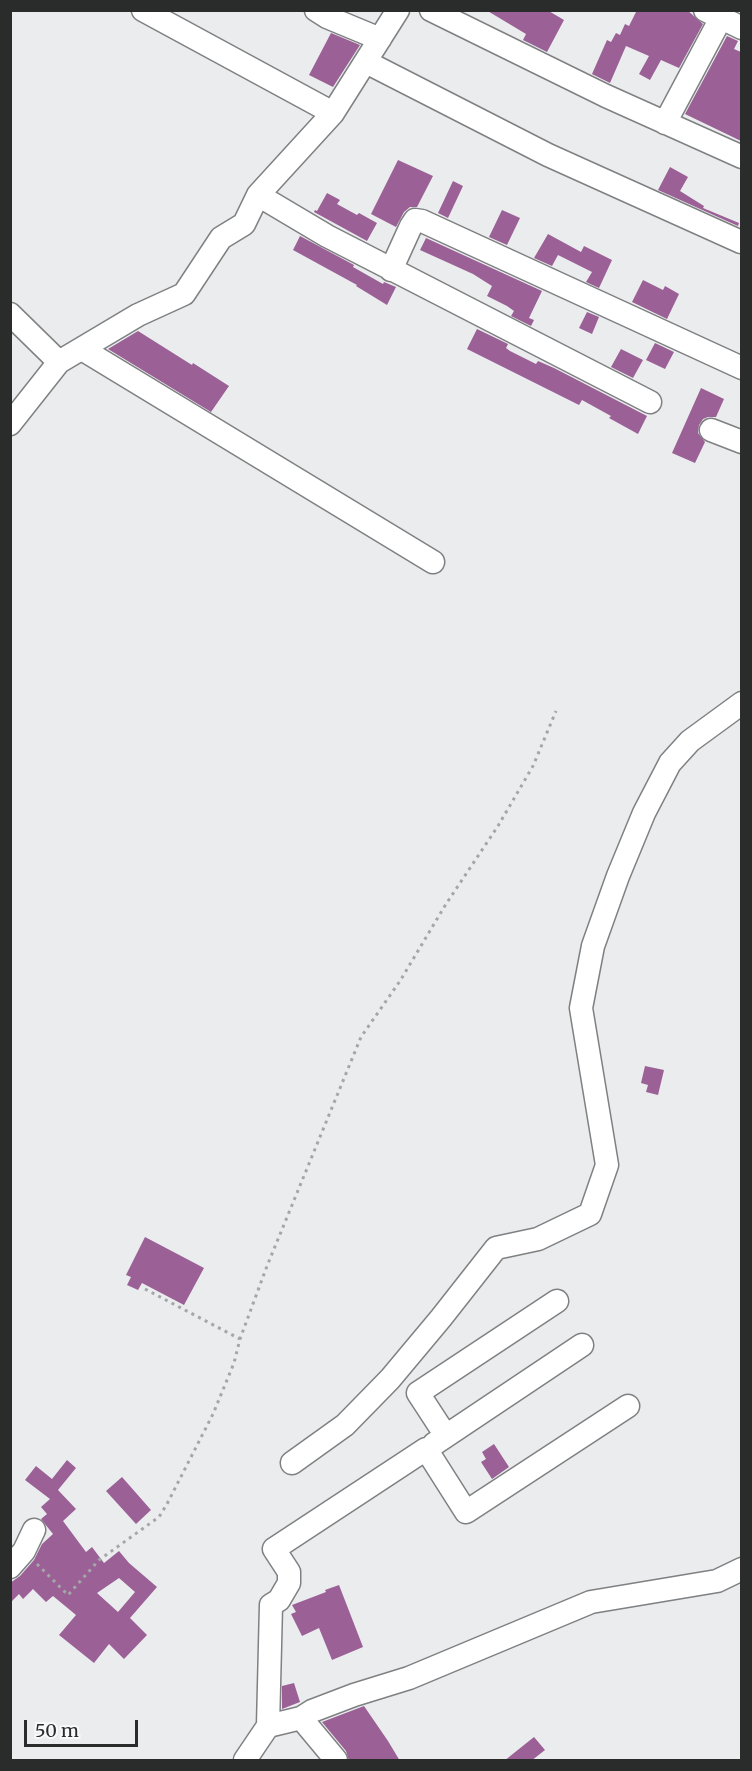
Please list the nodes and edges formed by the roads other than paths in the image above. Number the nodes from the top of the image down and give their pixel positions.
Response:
1 (143, 10) edge
2 (316, 10) edge
3 (398, 10) edge
4 (431, 10) edge
5 (713, 14) edge
6 (741, 28) edge
7 (380, 39) junction
8 (366, 62) junction
9 (333, 113) junction
10 (665, 123) junction
11 (741, 157) edge
12 (258, 195) junction
13 (741, 242) edge
14 (391, 270) junction
15 (10, 314) edge
16 (82, 349) junction
17 (59, 362) junction
18 (741, 368) edge
19 (650, 402) dead end
20 (10, 424) edge
21 (711, 430) dead end
22 (741, 441) edge
23 (433, 562) dead end
24 (741, 703) edge
25 (557, 1301) dead end
26 (582, 1345) dead end
27 (628, 1406) dead end
28 (446, 1436) junction
29 (426, 1449) junction
30 (292, 1462) dead end
31 (34, 1530) dead end
32 (17, 1559) edge
33 (741, 1569) edge
34 (301, 1718) junction
35 (268, 1725) junction
36 (245, 1761) edge
37 (336, 1761) edge

1 - 9 street
2 - 7 street
3 - 7 street
4 - 10 street
5 - 6 street
5 - 10 street
7 - 8 street
8 - 9 street
8 - 13 street
9 - 12 street
10 - 11 street
12 - 14 street
12 - 16 street
14 - 18 street
14 - 19 street
15 - 17 street
16 - 17 street
16 - 23 street
17 - 20 street
21 - 22 street
24 - 30 street
25 - 28 street
26 - 28 street
27 - 29 street
28 - 29 street
29 - 35 street
31 - 32 street
33 - 34 street
34 - 35 street
34 - 37 street
35 - 36 street

